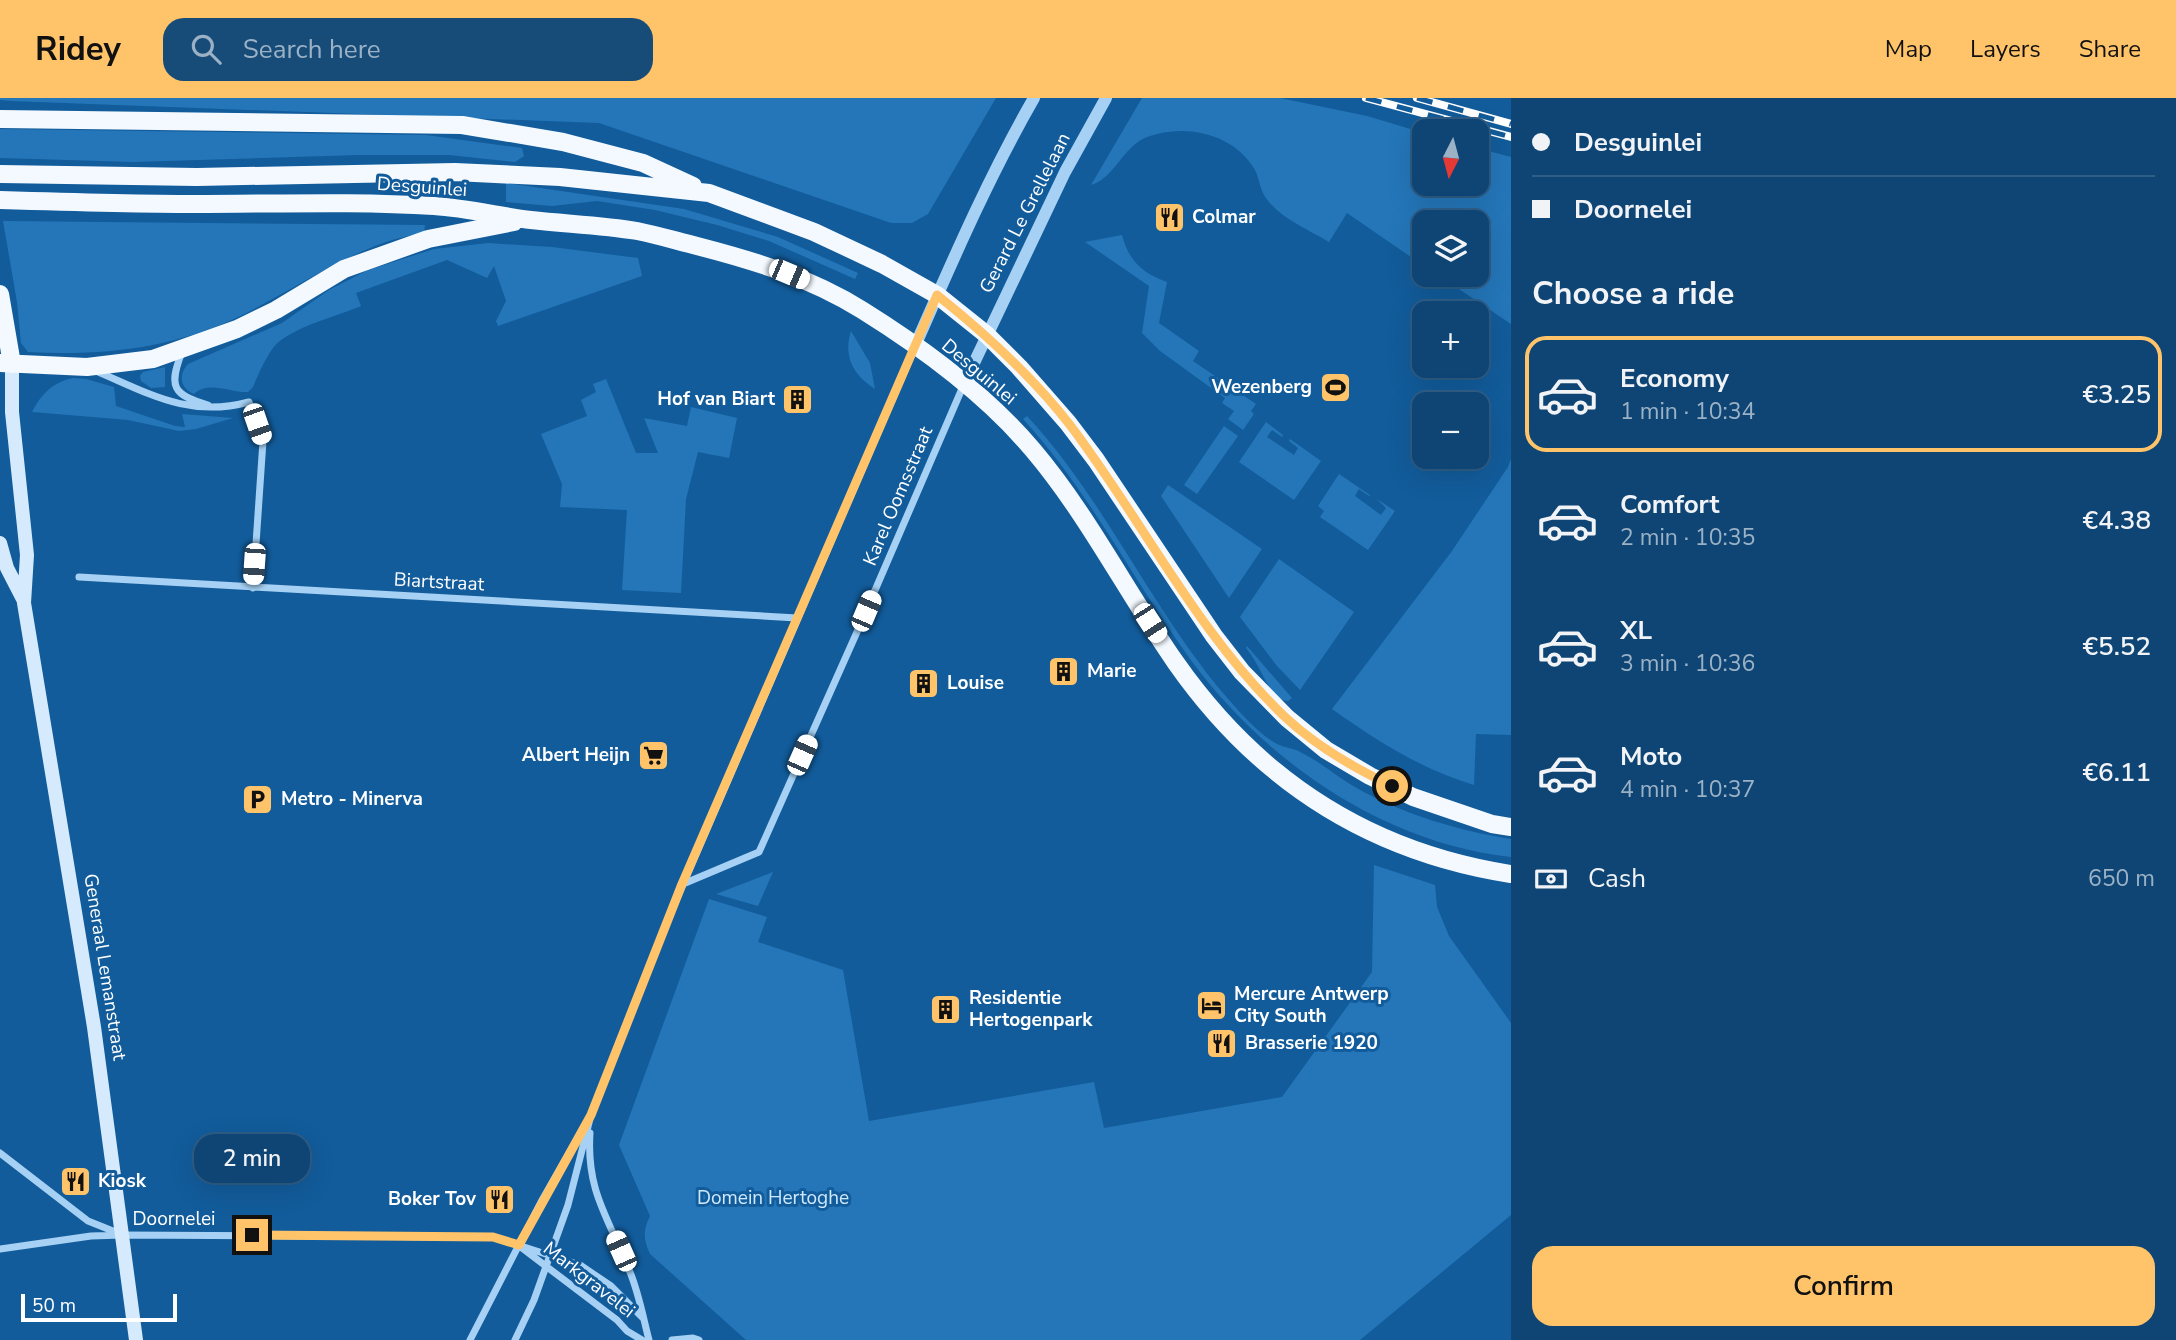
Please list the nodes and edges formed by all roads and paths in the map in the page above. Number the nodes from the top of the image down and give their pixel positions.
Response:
1 (1034, 98) edge
2 (1106, 98) edge
3 (0, 120) edge
4 (0, 174) edge
5 (709, 193) junction
6 (0, 200) edge
7 (528, 220) junction
8 (0, 294) edge
9 (937, 295) junction
10 (987, 335) junction
11 (915, 346) junction
12 (182, 350) junction
13 (6, 363) edge
14 (86, 366) junction
15 (964, 384) junction
16 (219, 408) junction
17 (0, 543) edge
18 (79, 577) dead end
19 (253, 588) junction
20 (24, 603) junction
21 (797, 618) junction
22 (1511, 827) edge
23 (1511, 874) edge
24 (682, 884) junction
25 (591, 1115) junction
26 (0, 1153) edge
27 (122, 1235) junction
28 (519, 1245) junction
29 (0, 1249) edge
30 (551, 1254) junction
31 (546, 1266) junction
32 (643, 1318) junction
33 (136, 1340) edge
34 (470, 1340) edge
35 (516, 1340) edge
36 (642, 1340) edge
37 (649, 1340) edge
38 (672, 1340) edge
39 (699, 1340) edge

1 - 9 street
2 - 10 street, Gerard Le Grellelaan
3 - 5 main road
4 - 5 main road, Desguinlei
5 - 9 main road, Desguinlei
6 - 7 main road, Desguinlei
7 - 11 main road, Desguinlei
7 - 12 main road
8 - 13 main road, Generaal Lemanstraat
9 - 10 main road, Desguinlei
9 - 11 street
10 - 15 street, Gerard Le Grellelaan
10 - 22 main road, Desguinlei
11 - 15 main road, Desguinlei
11 - 21 street
12 - 14 main road
12 - 16 street
13 - 14 main road
13 - 20 main road, Generaal Lemanstraat
14 - 16 street
15 - 23 main road, Desguinlei
15 - 24 street, Karel Oomsstraat
16 - 19 street
17 - 20 main road, Generaal Lemanstraat
18 - 19 street, Biartstraat
19 - 21 street, Biartstraat
20 - 27 main road, Generaal Lemanstraat
21 - 24 street
24 - 25 street
25 - 28 street
25 - 30 street
25 - 32 street
26 - 27 street
27 - 28 street, Doornelei
27 - 29 street, Doornelei
27 - 33 main road, Generaal Lemanstraat
28 - 30 street, Markgravelei
28 - 31 street, Markgravelei
28 - 34 street
30 - 31 street
30 - 32 street, Markgravelei
31 - 35 street
31 - 36 street, Markgravelei
32 - 37 street, Markgravelei
38 - 39 street

